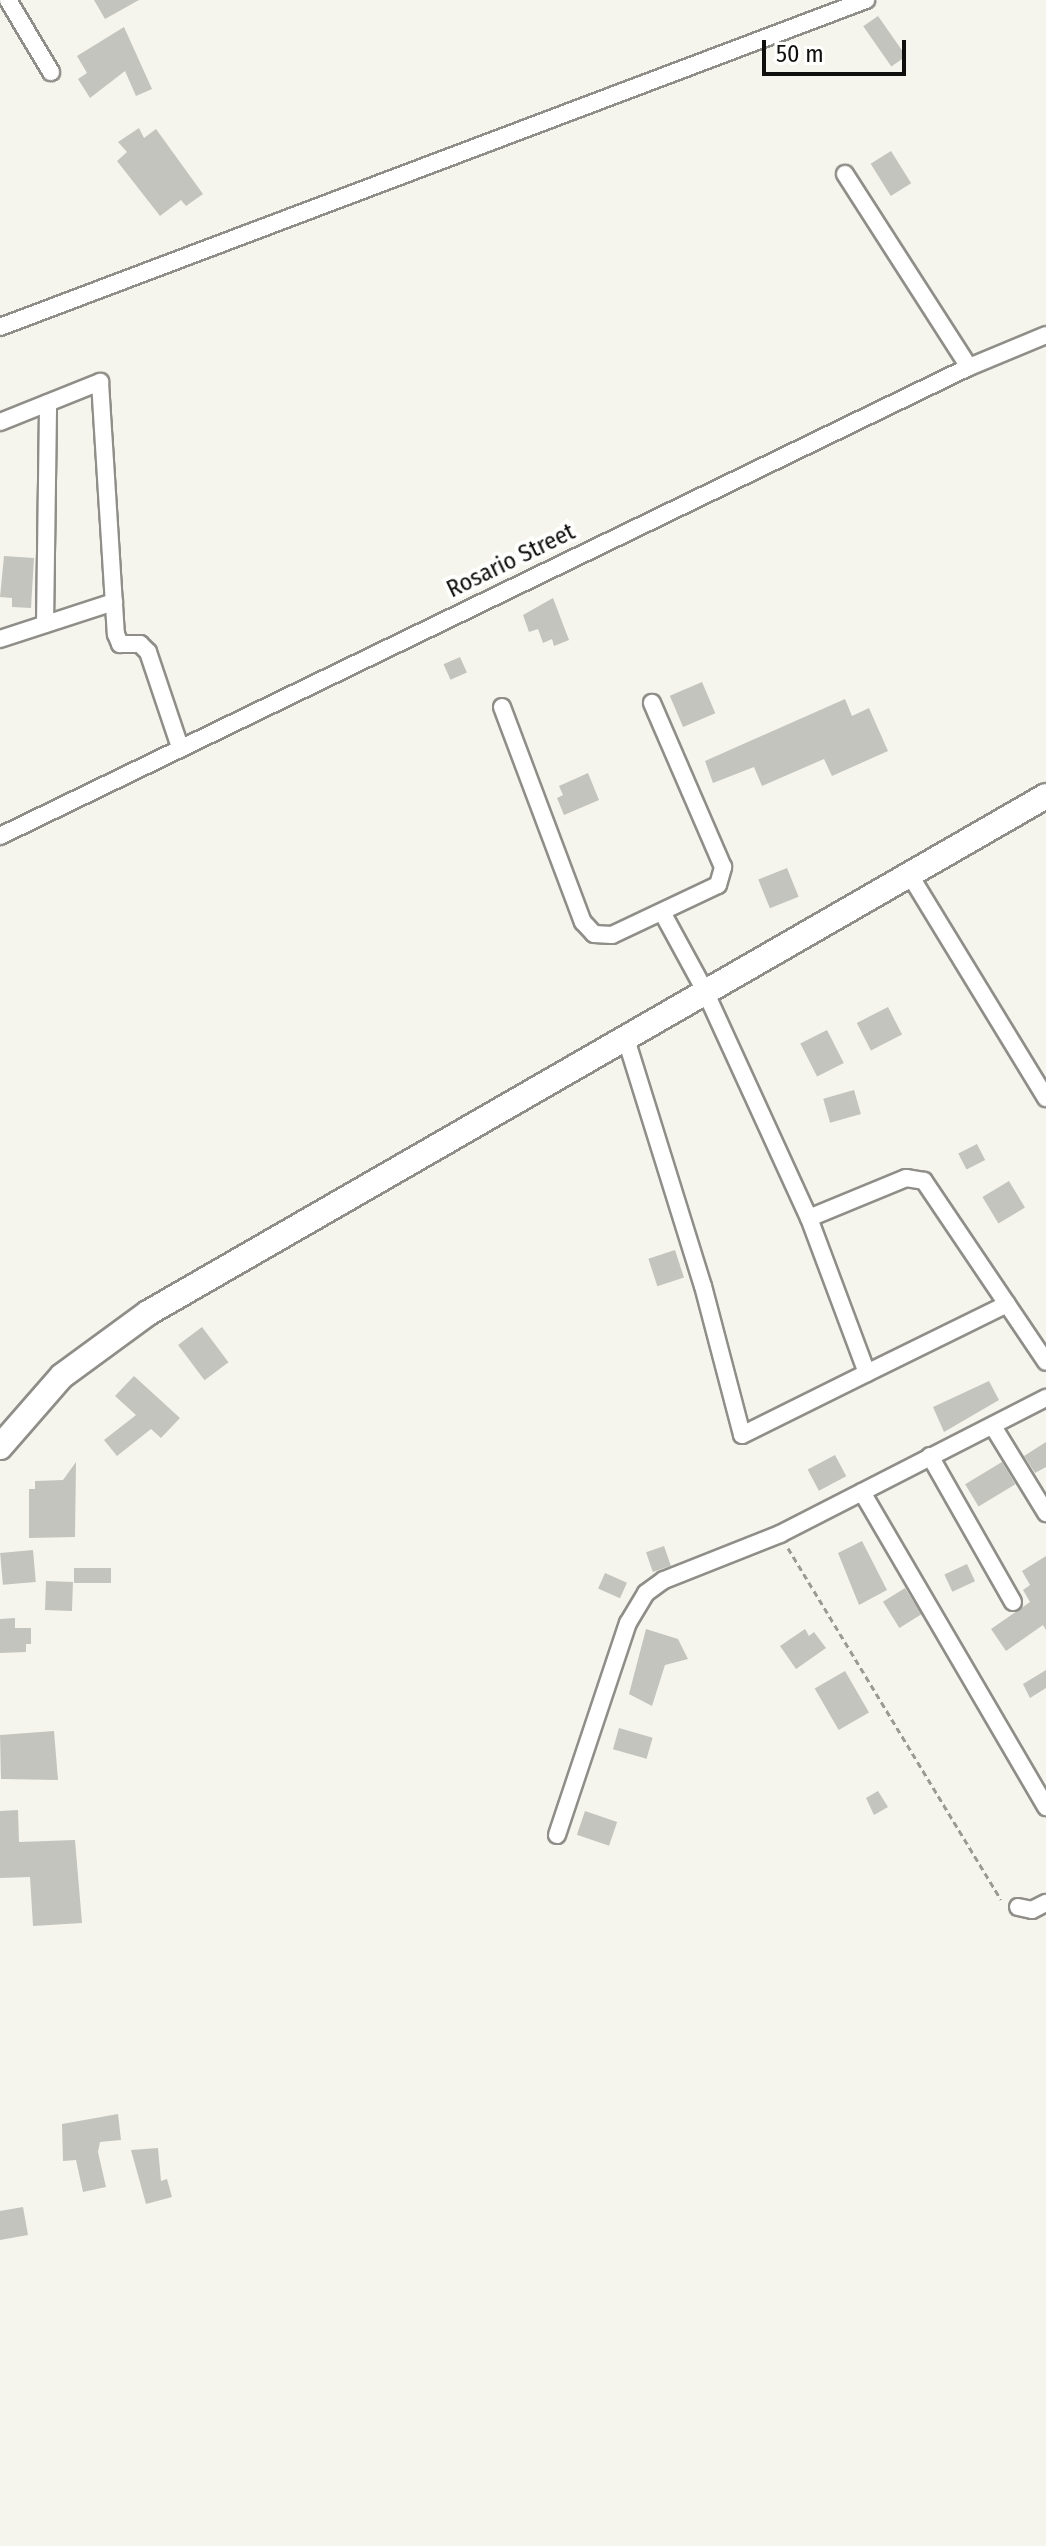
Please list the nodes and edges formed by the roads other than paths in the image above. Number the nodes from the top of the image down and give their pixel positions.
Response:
1 (8, 0) edge
2 (866, 0) edge
3 (51, 72) dead end
4 (845, 174) dead end
5 (0, 327) edge
6 (1046, 335) edge
7 (969, 367) junction
8 (48, 403) junction
9 (0, 422) edge
10 (114, 602) junction
11 (45, 624) junction
12 (0, 639) edge
13 (652, 703) dead end
14 (502, 707) dead end
15 (180, 747) junction
16 (1046, 796) edge
17 (0, 836) edge
18 (908, 872) junction
19 (662, 912) junction
20 (705, 991) junction
21 (626, 1039) junction
22 (1046, 1098) edge
23 (809, 1218) junction
24 (1007, 1304) junction
25 (1046, 1362) edge
26 (867, 1373) junction
27 (1046, 1398) edge
28 (994, 1428) junction
29 (0, 1447) edge
30 (930, 1456) junction
31 (862, 1492) junction
32 (1046, 1513) edge
33 (1013, 1602) dead end
34 (1046, 1807) edge
35 (557, 1835) dead end
36 (1046, 1903) edge
37 (1018, 1907) road end

1 - 3 street
2 - 5 street
4 - 7 street
6 - 7 street, Rosario Street
7 - 15 street, Rosario Street
8 - 9 street
8 - 10 street
8 - 11 street
10 - 11 street
10 - 15 street
11 - 12 street
13 - 19 street
14 - 19 street
15 - 17 street, Rosario Street
16 - 18 street
18 - 20 street
18 - 22 street
19 - 20 street
20 - 21 street
20 - 23 street
21 - 26 street
21 - 29 street
23 - 24 street
23 - 26 street
24 - 25 street
24 - 26 street
27 - 28 street
28 - 30 street
28 - 32 street
30 - 31 street
30 - 33 street
31 - 34 street
31 - 35 street
36 - 37 street

